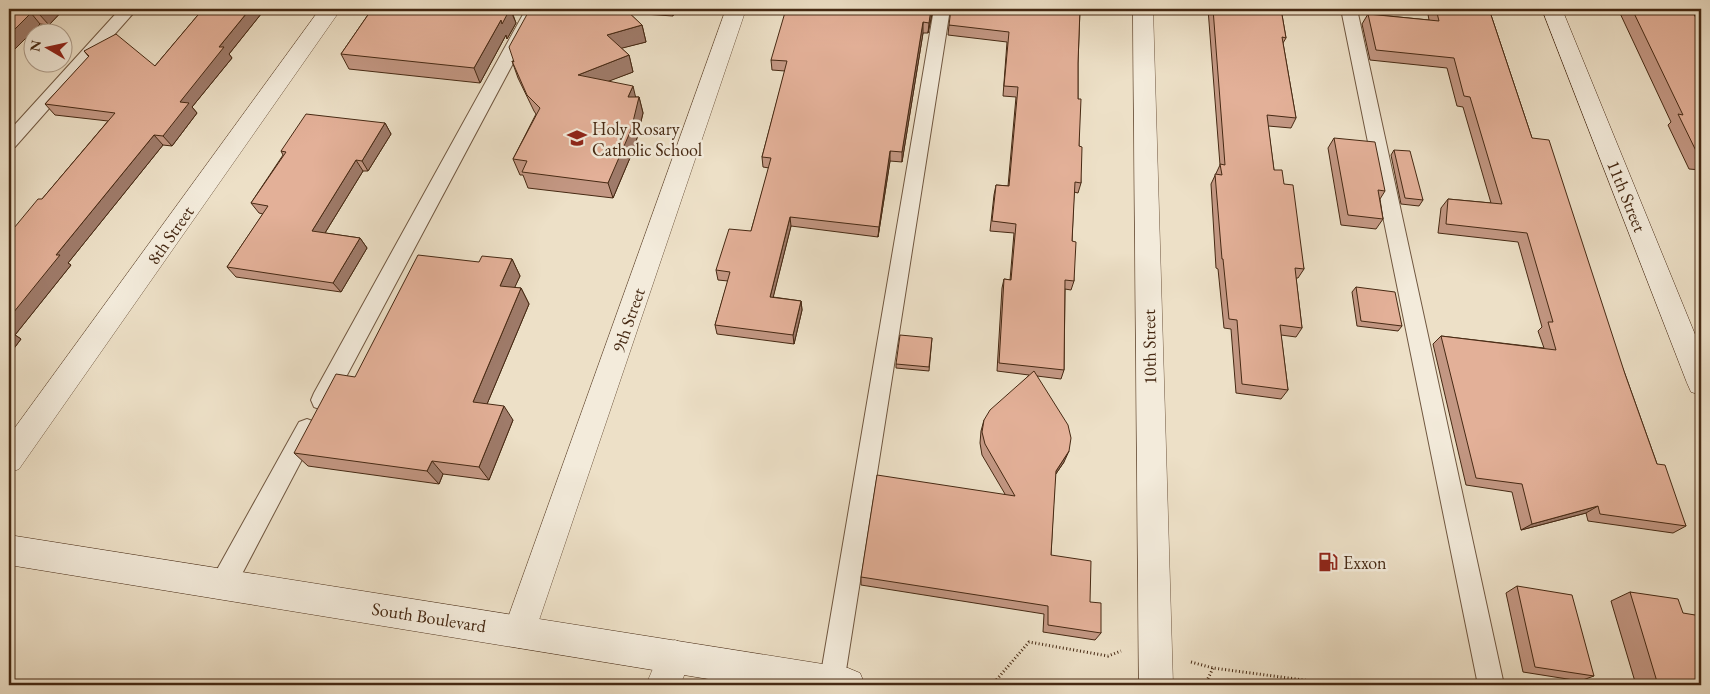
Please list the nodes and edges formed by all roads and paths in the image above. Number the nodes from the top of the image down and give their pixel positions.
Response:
1 (129, 9) edge
2 (330, 9) edge
3 (534, 9) edge
4 (736, 9) edge
5 (942, 9) edge
6 (1143, 9) edge
7 (1349, 9) edge
8 (1552, 9) edge
9 (9, 142) edge
10 (1701, 383) edge
11 (9, 460) edge
12 (9, 550) edge
13 (223, 584) junction
14 (519, 632) junction
15 (1124, 649) dead end
16 (1185, 660) dead end
17 (1213, 668) junction
18 (669, 671) edge
19 (840, 684) edge
20 (992, 685) edge
21 (1156, 685) edge
22 (1205, 685) edge
23 (1341, 685) edge
24 (1491, 685) edge

1 - 9 lane
2 - 11 street, 8th Street
3 - 13 lane
4 - 14 street, 9th Street
5 - 19 lane
6 - 21 street, 10th Street
7 - 24 lane
8 - 10 street, 11th Street
12 - 13 street, South Boulevard
13 - 14 street, South Boulevard
14 - 18 street, South Boulevard
15 - 20 path
16 - 17 path
17 - 22 path
17 - 23 path
18 - 19 street, South Boulevard

